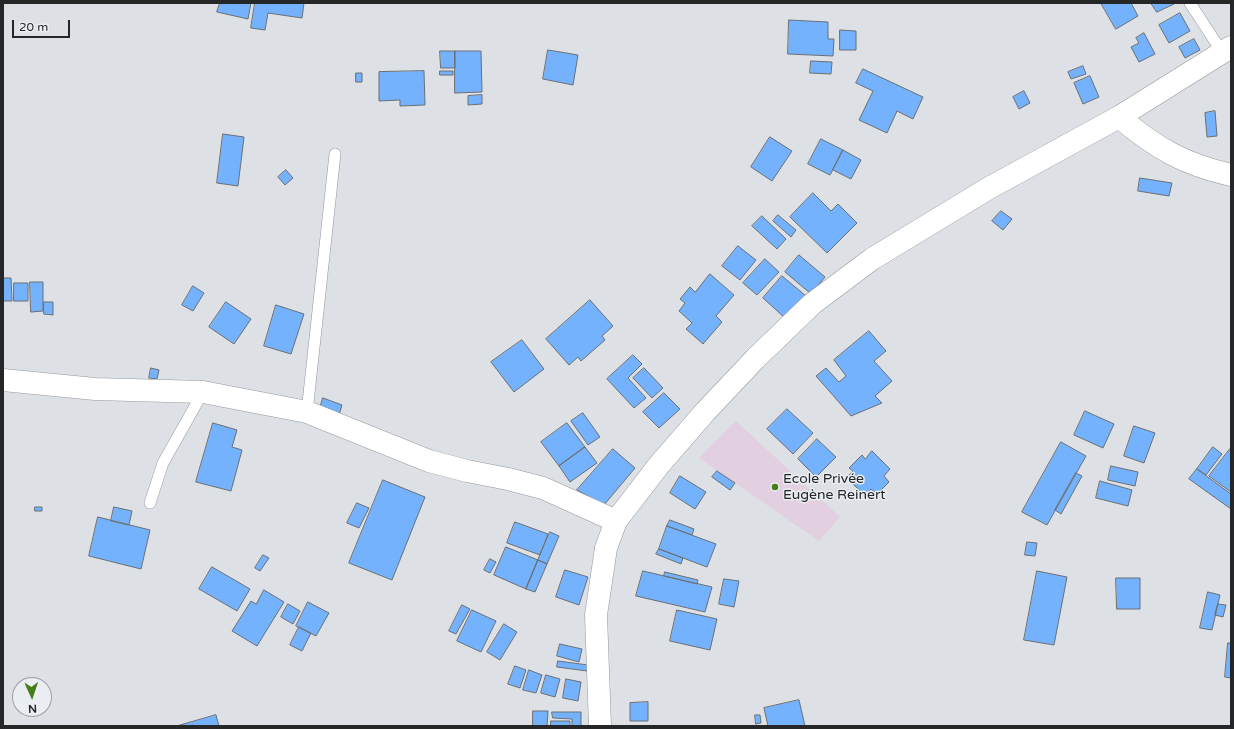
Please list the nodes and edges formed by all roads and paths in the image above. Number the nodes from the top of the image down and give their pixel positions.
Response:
1 (1190, 3) edge
2 (1227, 50) edge
3 (1119, 117) junction
4 (335, 154) dead end
5 (1231, 175) edge
6 (3, 380) edge
7 (202, 392) junction
8 (307, 412) junction
9 (150, 503) dead end
10 (616, 521) junction
11 (600, 726) edge

1 - 2 lane
2 - 3 street
3 - 5 street
3 - 10 street
4 - 8 lane
6 - 7 street
7 - 8 street
7 - 9 lane
8 - 10 street
10 - 11 street

